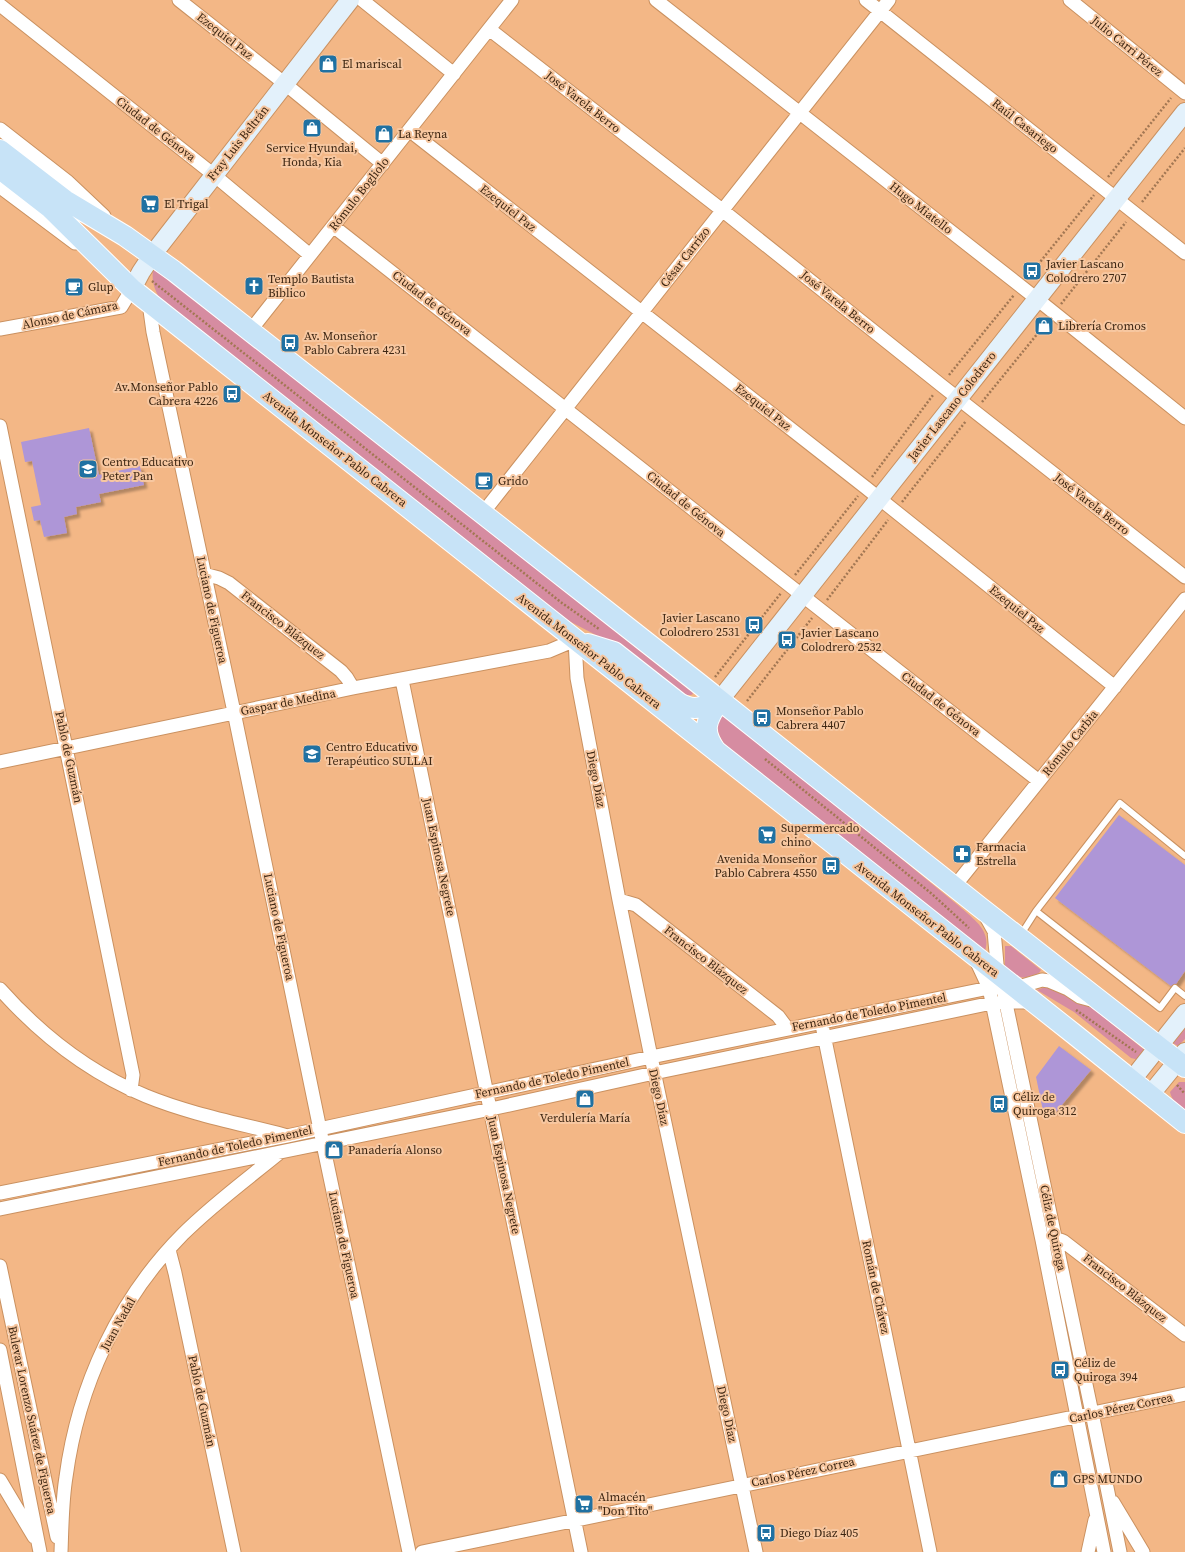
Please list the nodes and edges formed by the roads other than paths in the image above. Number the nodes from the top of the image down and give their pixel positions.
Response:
1 (179, 0) edge
2 (350, 0) edge
3 (362, 0) edge
4 (512, 0) edge
5 (656, 0) edge
6 (866, 0) edge
7 (889, 0) edge
8 (1070, 0) edge
9 (0, 5) edge
10 (880, 11) junction
11 (489, 29) junction
12 (454, 74) junction
13 (284, 83) junction
14 (1185, 93) edge
15 (800, 112) junction
16 (1185, 112) edge
17 (0, 129) edge
18 (409, 130) junction
19 (0, 150) edge
20 (383, 164) junction
21 (0, 169) edge
22 (214, 174) junction
23 (0, 187) edge
24 (1117, 199) junction
25 (722, 210) junction
26 (334, 226) junction
27 (125, 236) junction
28 (1185, 253) edge
29 (152, 254) junction
30 (310, 255) junction
31 (111, 270) junction
32 (132, 289) junction
33 (1037, 299) junction
34 (149, 303) junction
35 (642, 312) junction
36 (0, 329) edge
37 (250, 331) junction
38 (959, 399) junction
39 (566, 408) junction
40 (1185, 418) edge
41 (0, 426) edge
42 (879, 498) junction
43 (482, 514) junction
44 (204, 574) junction
45 (1185, 577) edge
46 (802, 597) junction
47 (1185, 599) edge
48 (575, 640) junction
49 (402, 680) junction
50 (1115, 687) junction
51 (354, 688) junction
52 (719, 701) junction
53 (234, 712) junction
54 (67, 747) junction
55 (716, 752) junction
56 (0, 762) edge
57 (1039, 781) junction
58 (1185, 856) edge
59 (954, 887) junction
60 (619, 900) junction
61 (981, 908) junction
62 (1036, 911) junction
63 (1019, 938) junction
64 (1002, 988) junction
65 (0, 989) edge
66 (1185, 996) edge
67 (1101, 1002) junction
68 (992, 1003) junction
69 (1185, 1014) edge
70 (822, 1022) junction
71 (787, 1028) junction
72 (824, 1038) junction
73 (1158, 1047) junction
74 (651, 1057) junction
75 (1182, 1060) edge
76 (654, 1073) junction
77 (1131, 1081) junction
78 (132, 1090) junction
79 (488, 1092) junction
80 (1150, 1095) junction
81 (491, 1109) junction
82 (1185, 1124) edge
83 (320, 1128) junction
84 (287, 1136) junction
85 (323, 1144) junction
86 (280, 1153) junction
87 (0, 1193) edge
88 (0, 1209) edge
89 (1056, 1238) junction
90 (1042, 1240) junction
91 (169, 1250) junction
92 (0, 1266) edge
93 (1185, 1335) edge
94 (0, 1350) edge
95 (1185, 1394) edge
96 (1092, 1413) junction
97 (1076, 1417) junction
98 (909, 1450) junction
99 (0, 1480) edge
100 (743, 1485) junction
101 (1108, 1495) junction
102 (1096, 1514) junction
103 (575, 1521) junction
104 (39, 1549) edge
105 (60, 1552) edge
106 (234, 1552) edge
107 (409, 1552) edge
108 (422, 1552) edge
109 (581, 1552) edge
110 (756, 1552) edge
111 (930, 1552) edge
112 (1088, 1552) edge
113 (1104, 1552) edge
114 (1120, 1552) edge
115 (1143, 1552) edge

1 - 13 street, Ezequiel Paz
2 - 13 main road, Fray Luis Beltrán
3 - 12 street
4 - 11 street, Rómulo Bogliolo
5 - 15 street, Hugo Miatello
6 - 10 street, Raúl Casariego
7 - 10 street, César Carrizo
8 - 14 street, Julio Carri Pérez
9 - 22 street, Ciudad de Génova
10 - 15 street, César Carrizo
10 - 24 street, Raúl Casariego
11 - 12 street, Rómulo Bogliolo
11 - 25 street, José Varela Berro
12 - 18 street, Rómulo Bogliolo
13 - 20 street, Ezequiel Paz
13 - 22 main road, Fray Luis Beltrán
15 - 25 street, César Carrizo
15 - 33 street, Hugo Miatello
16 - 24 main road, Javier Lascano Colodrero
17 - 27 street
18 - 20 street, Rómulo Bogliolo
18 - 35 street, Ezequiel Paz
19 - 27 main road
20 - 26 street, Rómulo Bogliolo
21 - 31 main road, Avenida Monseñor Pablo Cabrera
22 - 29 main road, Fray Luis Beltrán
22 - 30 street, Ciudad de Génova
23 - 31 street
24 - 28 street, Raúl Casariego
24 - 33 main road, Javier Lascano Colodrero
25 - 35 street, César Carrizo
25 - 38 street, José Varela Berro
26 - 30 street, Rómulo Bogliolo
26 - 39 street, Ciudad de Génova
27 - 29 main road
29 - 32 main road, Fray Luis Beltrán
29 - 37 main road
30 - 37 street, Rómulo Bogliolo
31 - 32 main road, Avenida Monseñor Pablo Cabrera
32 - 34 main road, Avenida Monseñor Pablo Cabrera
32 - 36 street, Alonso de Cámara
33 - 38 main road, Javier Lascano Colodrero
33 - 40 street, Hugo Miatello
34 - 44 street, Luciano de Figueroa
34 - 48 main road, Avenida Monseñor Pablo Cabrera
35 - 39 street, César Carrizo
35 - 42 street, Ezequiel Paz
37 - 43 main road
38 - 42 main road, Javier Lascano Colodrero
38 - 45 street, José Varela Berro
39 - 43 street, César Carrizo
39 - 46 street, Ciudad de Génova
41 - 54 street, Pablo de Guzmán
42 - 46 main road, Javier Lascano Colodrero
42 - 50 street, Ezequiel Paz
43 - 52 main road
44 - 51 street, Francisco Blázquez
44 - 53 street, Luciano de Figueroa
46 - 52 main road, Javier Lascano Colodrero
46 - 57 street, Ciudad de Génova
47 - 50 street, Rómulo Carbia
48 - 49 street, Gaspar de Medina
48 - 52 main road
48 - 55 main road, Avenida Monseñor Pablo Cabrera
48 - 60 street, Diego Díaz
49 - 51 street, Gaspar de Medina
49 - 79 street, Juan Espinosa Negrete
50 - 57 street, Rómulo Carbia
51 - 53 street, Gaspar de Medina
52 - 55 main road
52 - 59 main road
53 - 54 street, Gaspar de Medina
53 - 83 street, Luciano de Figueroa
54 - 56 street, Gaspar de Medina
54 - 78 street, Pablo de Guzmán
55 - 64 main road, Avenida Monseñor Pablo Cabrera
57 - 59 street, Rómulo Carbia
58 - 62 lane
59 - 61 main road
60 - 71 street, Francisco Blázquez
60 - 74 street, Diego Díaz
61 - 63 main road
61 - 64 street, Céliz de Quiroga
62 - 63 lane
62 - 66 lane
63 - 67 main road
64 - 67 street, Fernando de Toledo Pimentel
64 - 68 street, Fernando de Toledo Pimentel
64 - 70 street, Fernando de Toledo Pimentel
64 - 77 main road, Avenida Monseñor Pablo Cabrera
64 - 89 street, Céliz de Quiroga
65 - 78 street
67 - 73 main road
68 - 72 street, Fernando de Toledo Pimentel
68 - 90 street, Céliz de Quiroga
69 - 73 main road
70 - 71 street, Fernando de Toledo Pimentel
70 - 72 street, Román de Chávez
71 - 74 street, Fernando de Toledo Pimentel
72 - 76 street, Fernando de Toledo Pimentel
72 - 98 street, Román de Chávez
73 - 75 main road
73 - 77 main road
74 - 76 street, Diego Díaz
74 - 79 street, Fernando de Toledo Pimentel
75 - 80 main road
76 - 81 street, Fernando de Toledo Pimentel
76 - 100 street, Diego Díaz
77 - 80 main road, Avenida Monseñor Pablo Cabrera
78 - 84 street
79 - 81 street, Juan Espinosa Negrete
79 - 83 street, Fernando de Toledo Pimentel
80 - 82 main road, Avenida Monseñor Pablo Cabrera
81 - 85 street, Fernando de Toledo Pimentel
81 - 103 street, Juan Espinosa Negrete
83 - 84 street, Fernando de Toledo Pimentel
83 - 85 street, Luciano de Figueroa
84 - 87 street, Fernando de Toledo Pimentel
85 - 86 street, Fernando de Toledo Pimentel
85 - 107 street, Luciano de Figueroa
86 - 88 street, Fernando de Toledo Pimentel
86 - 91 street, Juan Nadal
89 - 90 street
89 - 93 street, Francisco Blázquez
89 - 96 street, Céliz de Quiroga
90 - 97 street, Céliz de Quiroga
91 - 105 street, Juan Nadal
91 - 106 street, Pablo de Guzmán
92 - 105 street, Bulevar Lorenzo Suárez de Figueroa
94 - 104 street, Bulevar Lorenzo Suárez de Figueroa
95 - 96 street, Carlos Pérez Correa
96 - 97 street, Carlos Pérez Correa
96 - 101 street, Céliz de Quiroga
97 - 98 street, Carlos Pérez Correa
97 - 102 street, Céliz de Quiroga
98 - 100 street, Carlos Pérez Correa
98 - 111 street, Román de Chávez
99 - 104 street
100 - 103 street, Carlos Pérez Correa
100 - 110 street, Diego Díaz
101 - 114 street, Céliz de Quiroga
101 - 115 street
102 - 112 street
102 - 113 street, Céliz de Quiroga
103 - 108 street, Carlos Pérez Correa
103 - 109 street, Juan Espinosa Negrete

